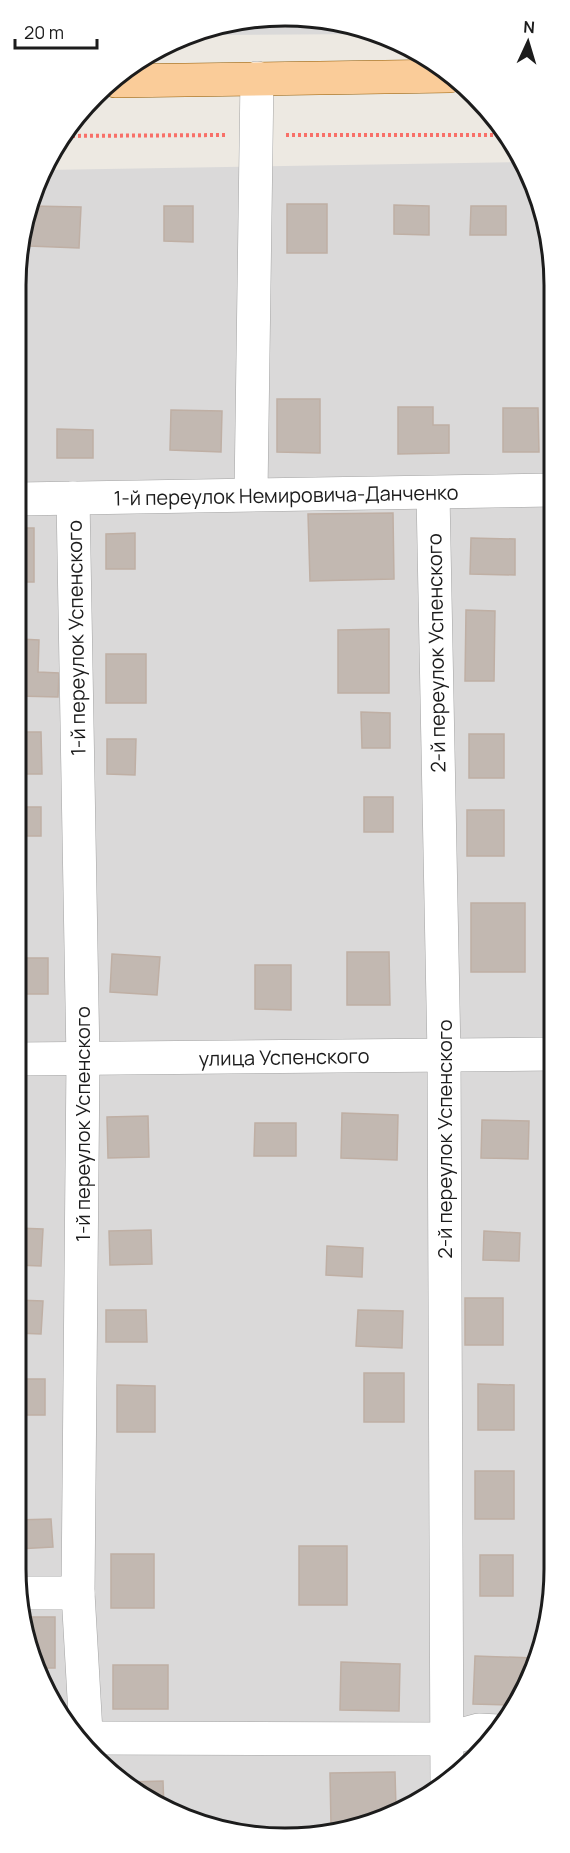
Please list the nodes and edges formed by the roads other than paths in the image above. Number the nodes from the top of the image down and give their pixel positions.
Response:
1 (439, 76) edge
2 (257, 78) junction
3 (125, 81) edge
4 (544, 490) edge
5 (251, 493) junction
6 (433, 494) junction
7 (73, 498) junction
8 (26, 499) edge
9 (544, 1054) edge
10 (444, 1055) junction
11 (26, 1059) edge
12 (83, 1060) junction
13 (27, 1593) edge
14 (78, 1593) junction
15 (487, 1730) edge
16 (86, 1735) edge
17 (446, 1739) junction
18 (95, 1744) edge
19 (447, 1771) edge

1 - 2 main road
2 - 3 main road
2 - 5 street
4 - 6 street, 1-й переулок Немировича-Данченко
5 - 6 street, 1-й переулок Немировича-Данченко
5 - 7 street, 1-й переулок Немировича-Данченко
6 - 10 street, 2-й переулок Успенского
7 - 8 street, 1-й переулок Немировича-Данченко
7 - 12 street, 1-й переулок Успенского
9 - 10 street, улица Успенского
10 - 12 street, улица Успенского
10 - 17 street, 2-й переулок Успенского
11 - 12 street, улица Успенского
12 - 14 street, 1-й переулок Успенского
13 - 14 street
14 - 16 street, 1-й переулок Успенского
15 - 17 street
17 - 18 street
17 - 19 street, 2-й переулок Успенского

